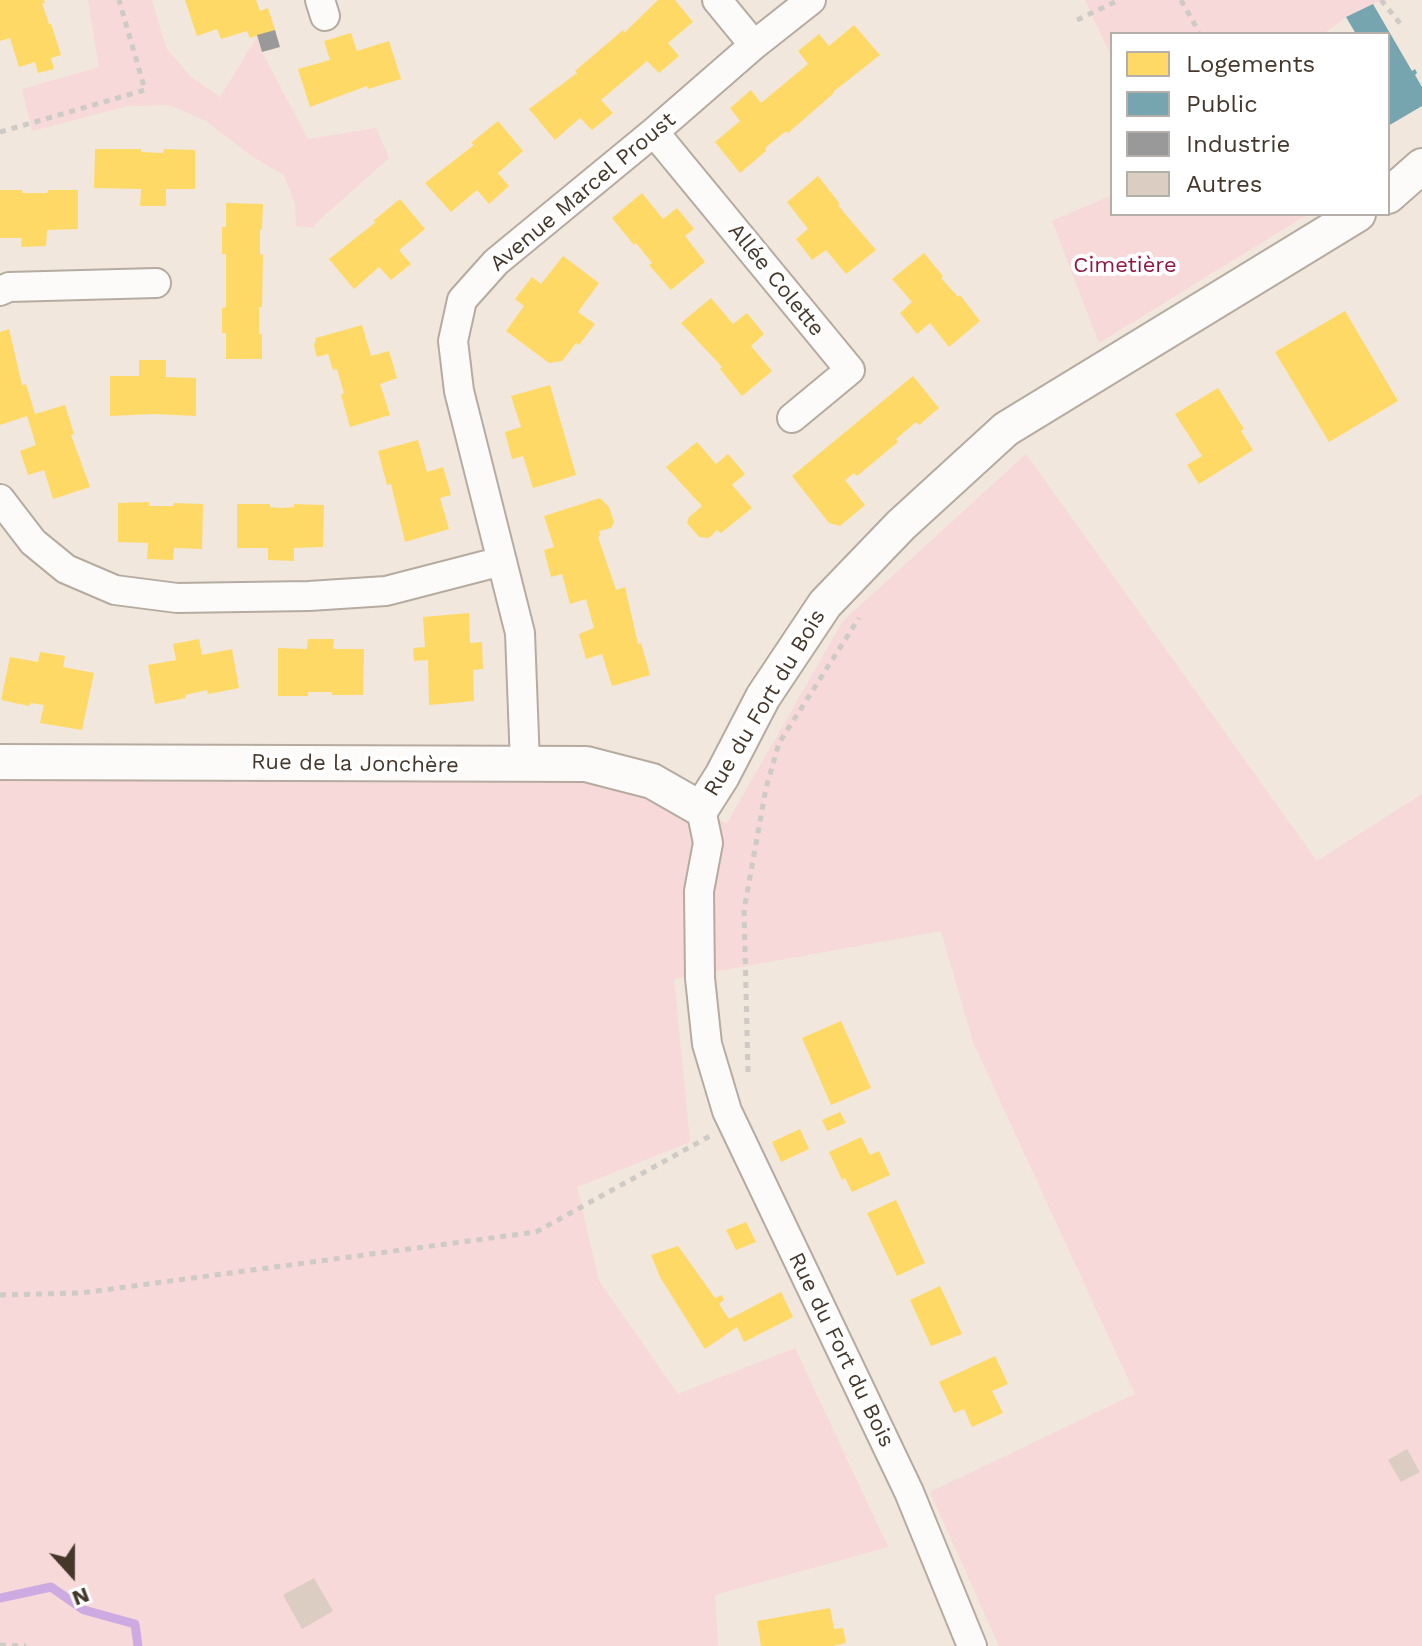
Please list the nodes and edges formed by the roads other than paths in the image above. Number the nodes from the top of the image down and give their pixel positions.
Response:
1 (717, 0) edge
2 (811, 0) edge
3 (754, 45) junction
4 (654, 132) junction
5 (1422, 166) edge
6 (1390, 194) edge
7 (1355, 216) edge
8 (156, 283) dead end
9 (0, 291) edge
10 (792, 418) dead end
11 (0, 499) edge
12 (502, 561) junction
13 (0, 762) edge
14 (525, 764) junction
15 (701, 809) junction
16 (972, 1646) edge

1 - 3 street
2 - 3 street, Avenue Marcel Proust
3 - 4 street, Avenue Marcel Proust
4 - 10 street, Allée Colette
4 - 12 street, Avenue Marcel Proust
5 - 6 street
7 - 15 street, Rue du Fort du Bois
8 - 9 street
11 - 12 street
12 - 14 street, Avenue Marcel Proust
13 - 14 street, Rue de la Jonchère
14 - 15 street, Rue de la Jonchère
15 - 16 street, Rue du Fort du Bois

